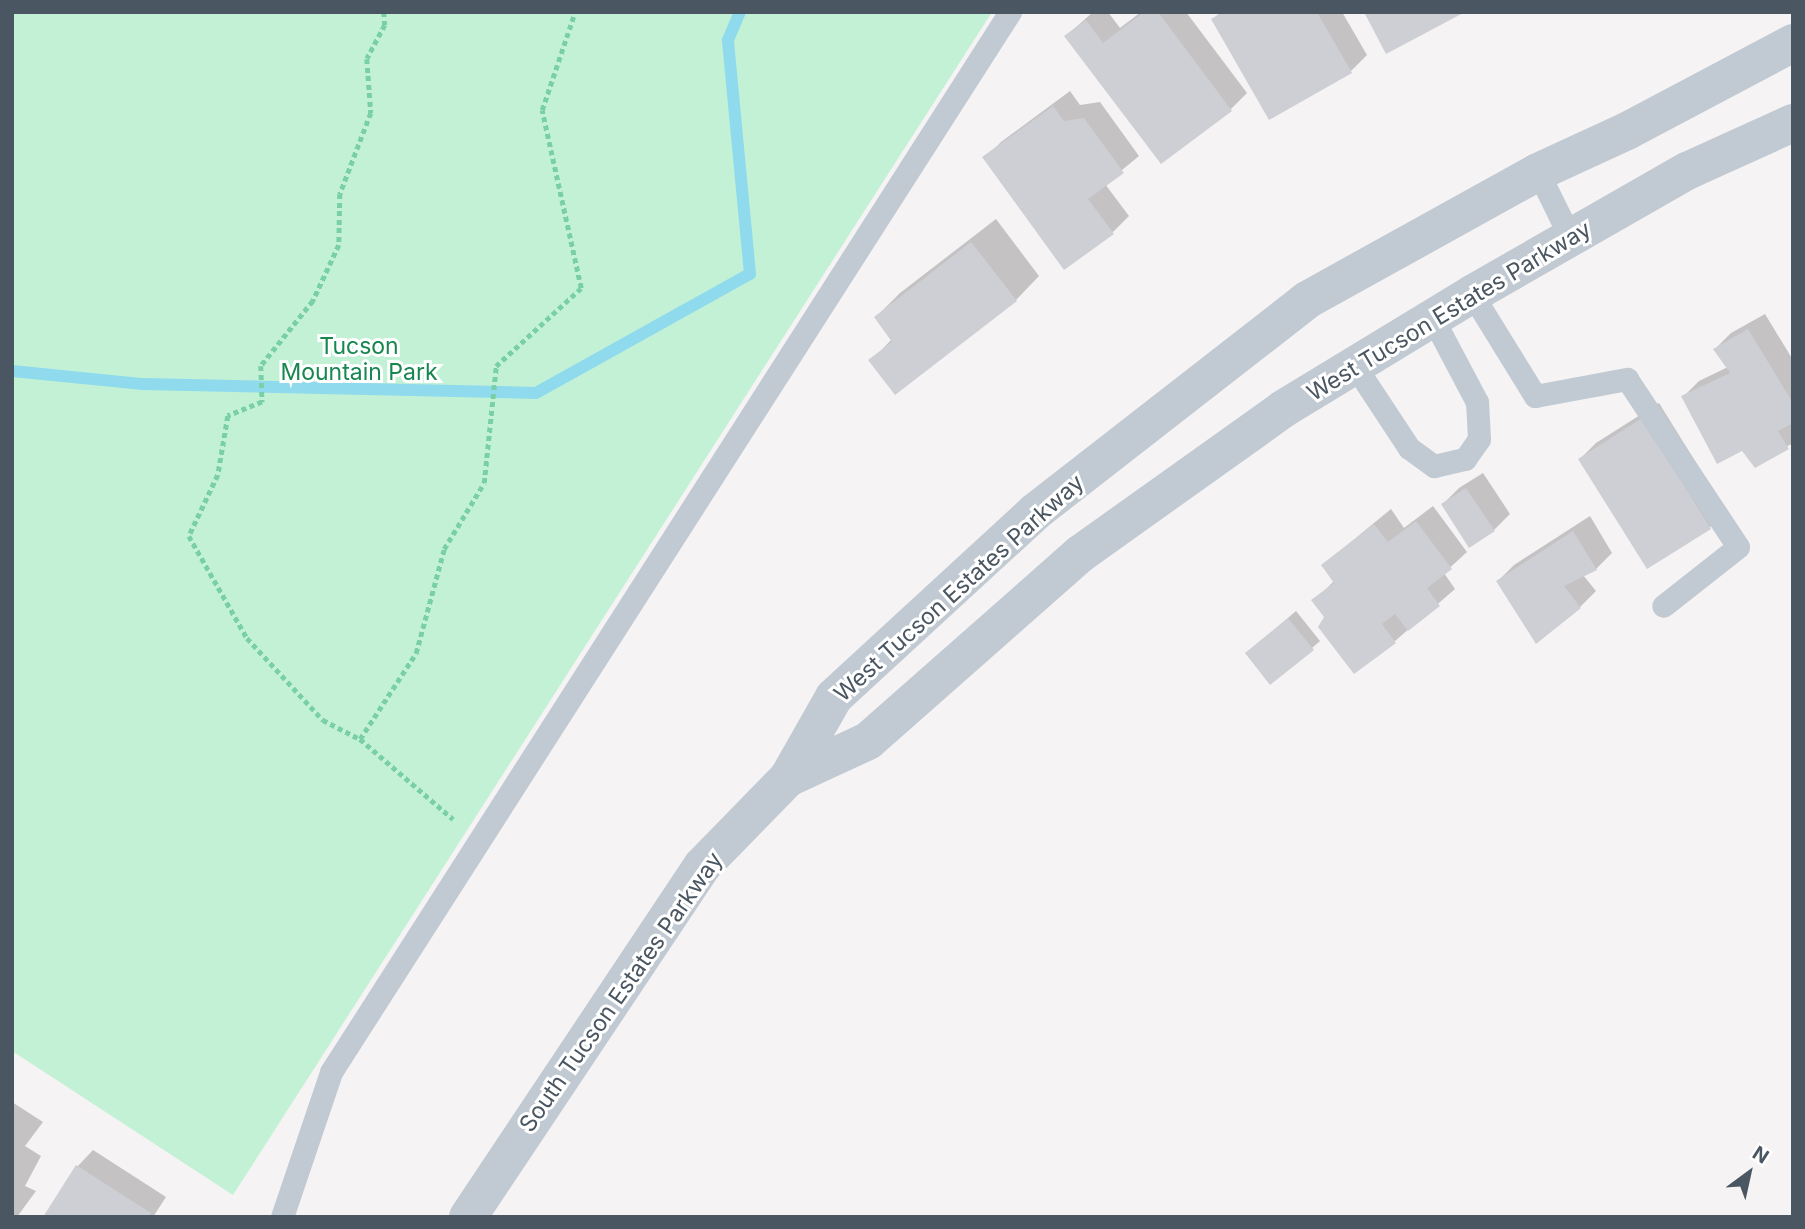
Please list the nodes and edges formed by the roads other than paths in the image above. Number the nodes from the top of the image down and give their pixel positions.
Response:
1 (1010, 12) edge
2 (1793, 43) edge
3 (1793, 123) edge
4 (1538, 172) junction
5 (1571, 239) junction
6 (1472, 294) junction
7 (1433, 319) junction
8 (1354, 366) junction
9 (1663, 606) dead end
10 (788, 778) junction
11 (282, 1217) edge
12 (468, 1217) edge

1 - 11 lane
2 - 4 street, West Tucson Estates Parkway
3 - 5 street, West Tucson Estates Parkway
4 - 5 lane
4 - 10 street, West Tucson Estates Parkway
5 - 6 street, West Tucson Estates Parkway
6 - 7 street, West Tucson Estates Parkway
6 - 9 lane
7 - 8 street, West Tucson Estates Parkway
7 - 8 lane
8 - 10 street, West Tucson Estates Parkway
10 - 12 street, South Tucson Estates Parkway

